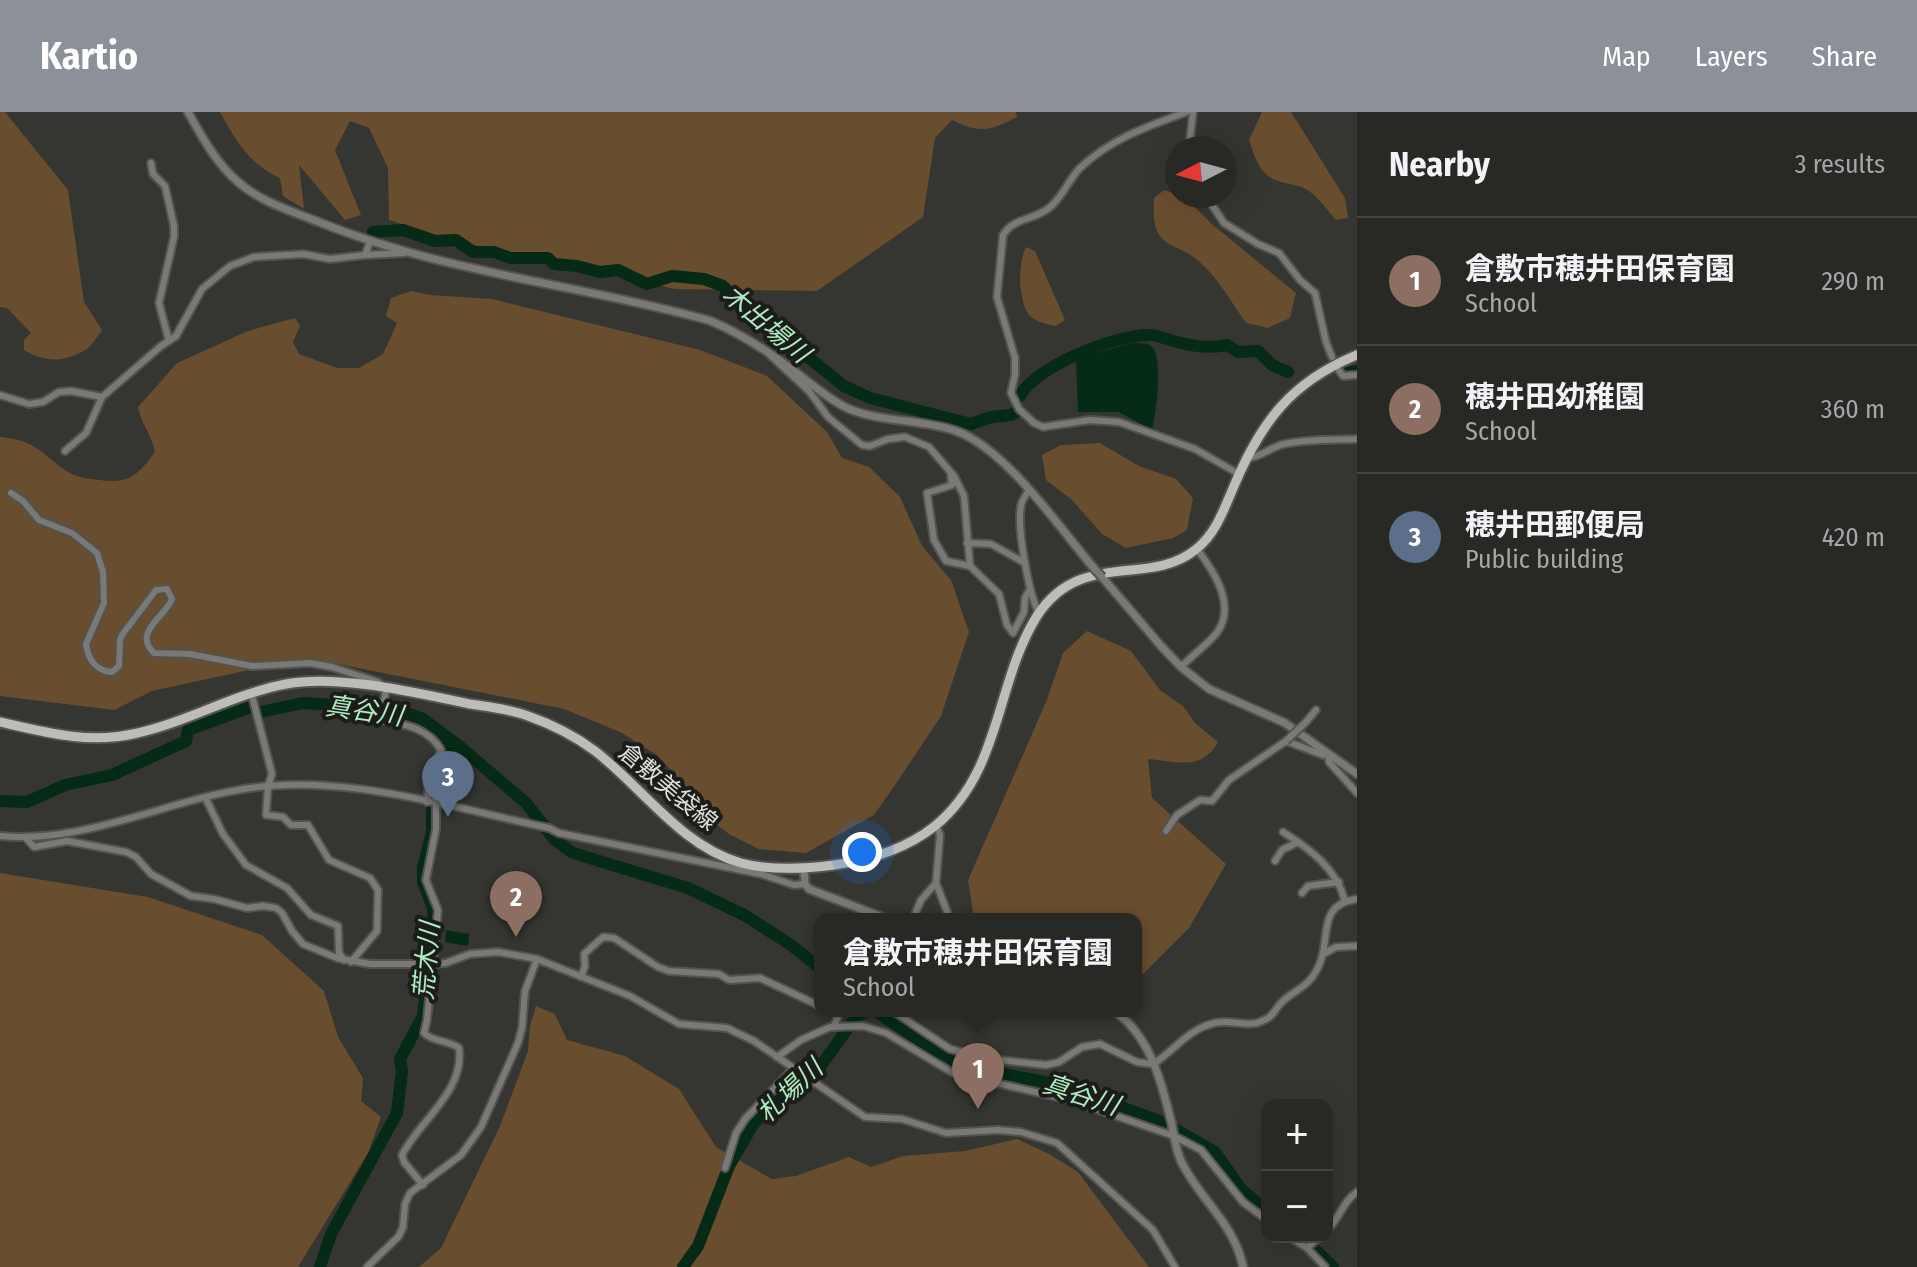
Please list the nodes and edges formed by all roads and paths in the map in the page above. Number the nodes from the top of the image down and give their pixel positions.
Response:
1 (188, 112) edge
2 (1187, 112) edge
3 (1193, 112) edge
4 (1190, 136) edge
5 (151, 163) dead end
6 (1214, 208) edge
7 (370, 242) junction
8 (404, 253) junction
9 (365, 255) junction
10 (169, 341) junction
11 (765, 351) junction
12 (1357, 355) edge
13 (1332, 357) dead end
14 (1338, 369) dead end
15 (1357, 375) edge
16 (0, 395) edge
17 (102, 397) junction
18 (1357, 439) edge
19 (65, 451) dead end
20 (1246, 456) junction
21 (950, 472) junction
22 (1239, 474) junction
23 (1029, 491) junction
24 (11, 493) dead end
25 (967, 543) junction
26 (1197, 549) junction
27 (1025, 563) junction
28 (970, 566) junction
29 (1029, 591) junction
30 (1039, 613) junction
31 (1181, 667) junction
32 (385, 693) junction
33 (252, 696) junction
34 (1316, 710) dead end
35 (0, 722) edge
36 (1286, 741) junction
37 (1328, 754) junction
38 (1357, 774) edge
39 (268, 786) junction
40 (1357, 793) edge
41 (206, 799) junction
42 (431, 803) junction
43 (936, 825) junction
44 (1166, 831) dead end
45 (1283, 832) dead end
46 (0, 836) edge
47 (26, 838) junction
48 (1298, 842) junction
49 (1275, 861) dead end
50 (804, 869) junction
51 (1339, 882) junction
52 (936, 883) junction
53 (805, 884) junction
54 (1302, 893) dead end
55 (1357, 899) edge
56 (1345, 901) junction
57 (871, 913) edge
58 (916, 913) edge
59 (948, 913) edge
60 (1357, 946) edge
61 (1325, 953) junction
62 (537, 959) junction
63 (348, 961) junction
64 (429, 964) junction
65 (581, 977) junction
66 (814, 1003) edge
67 (838, 1017) edge
68 (902, 1017) edge
69 (1123, 1017) edge
70 (834, 1026) junction
71 (777, 1057) junction
72 (1153, 1064) junction
73 (793, 1069) junction
74 (1174, 1134) junction
75 (725, 1168) dead end
76 (423, 1185) junction
77 (1357, 1192) edge
78 (1261, 1216) edge
79 (1333, 1225) edge
80 (1312, 1243) edge
81 (367, 1267) edge
82 (1175, 1267) edge
83 (1243, 1267) edge
84 (1325, 1267) edge

1 - 7 street
2 - 22 street
3 - 4 street
5 - 10 street
6 - 13 street
7 - 8 street
7 - 9 street
8 - 9 street
8 - 11 street
9 - 10 street
10 - 17 street
11 - 21 street
11 - 23 street
12 - 20 main road
14 - 15 street
16 - 17 street
17 - 19 street
18 - 20 street
20 - 22 main road
21 - 25 street
21 - 28 street
22 - 26 main road
23 - 27 street
23 - 31 street, bridge
24 - 32 street
25 - 27 street
25 - 28 street
26 - 30 main road, 倉敷美袋線
26 - 31 street
27 - 29 street
28 - 29 street
29 - 30 street
30 - 43 main road, 倉敷美袋線
31 - 37 street
32 - 33 main road, 倉敷美袋線
32 - 42 street
32 - 50 main road, 倉敷美袋線
33 - 35 main road, 倉敷美袋線
33 - 39 street
34 - 36 street, bridge
36 - 37 street
36 - 44 street
37 - 38 street
37 - 40 street
39 - 41 street
39 - 42 street
39 - 63 street
41 - 47 street
41 - 63 street
42 - 53 street
42 - 64 street
43 - 50 main road, 倉敷美袋線
43 - 52 street
45 - 48 street
46 - 47 street
47 - 63 street
48 - 49 street
48 - 51 street
50 - 53 street
51 - 54 street
51 - 56 street
52 - 58 street
52 - 59 street
53 - 57 street
55 - 56 street
56 - 61 street
60 - 61 street
61 - 72 street
62 - 64 street
62 - 65 street
62 - 76 street
63 - 64 street
64 - 76 street
65 - 66 street
65 - 71 street
67 - 70 street
68 - 72 street
69 - 72 street
70 - 71 street
70 - 74 street
71 - 73 street
72 - 74 street
73 - 75 street
73 - 82 street
74 - 78 street
74 - 83 street
76 - 81 street
77 - 79 street
80 - 84 street

